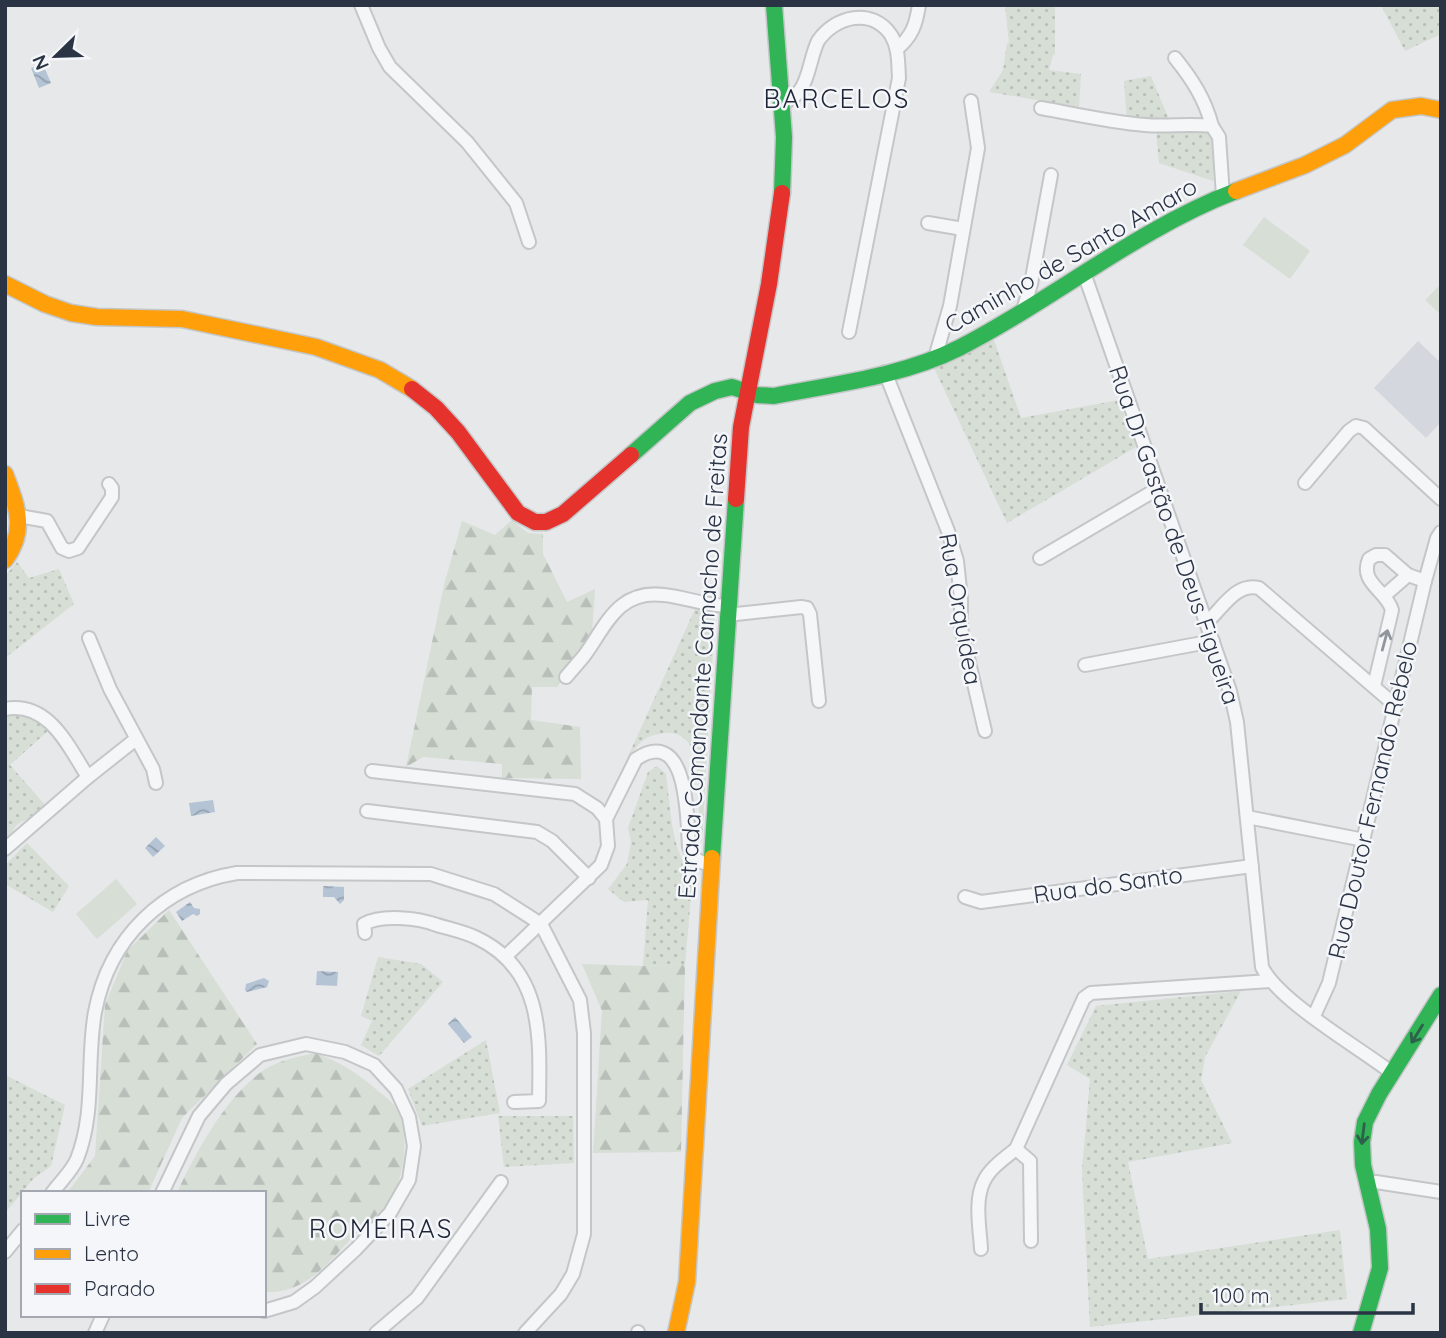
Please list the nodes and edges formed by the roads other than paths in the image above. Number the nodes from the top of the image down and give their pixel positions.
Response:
1 (361, 5) edge
2 (774, 5) edge
3 (919, 5) edge
4 (897, 49) junction
5 (1175, 58) dead end
6 (971, 101) dead end
7 (781, 103) junction
8 (1041, 108) dead end
9 (1441, 110) edge
10 (1212, 125) junction
11 (1051, 175) dead end
12 (1223, 195) junction
13 (928, 223) dead end
14 (964, 229) junction
15 (529, 242) dead end
16 (1084, 273) junction
17 (5, 284) edge
18 (1023, 310) junction
19 (849, 332) dead end
20 (935, 358) junction
21 (885, 372) junction
22 (748, 392) junction
23 (5, 474) edge
24 (1305, 483) dead end
25 (109, 484) dead end
26 (1159, 488) junction
27 (1441, 499) edge
28 (19, 516) junction
29 (1441, 532) edge
30 (1040, 558) dead end
31 (5, 560) edge
32 (1408, 575) junction
33 (1425, 581) junction
34 (1384, 596) junction
35 (727, 611) junction
36 (1207, 622) junction
37 (89, 638) dead end
38 (1213, 641) junction
39 (1085, 666) dead end
40 (566, 677) dead end
41 (1374, 686) junction
42 (819, 701) dead end
43 (1396, 706) junction
44 (5, 709) edge
45 (985, 731) dead end
46 (136, 739) junction
47 (372, 771) dead end
48 (88, 777) junction
49 (156, 783) dead end
50 (367, 811) dead end
51 (1247, 817) junction
52 (606, 819) junction
53 (1364, 840) junction
54 (5, 849) edge
55 (712, 864) junction
56 (1252, 866) junction
57 (589, 878) junction
58 (965, 897) dead end
59 (541, 924) junction
60 (365, 933) dead end
61 (506, 956) junction
62 (1270, 981) junction
63 (1441, 995) edge
64 (1314, 1016) junction
65 (1392, 1073) junction
66 (514, 1102) dead end
67 (1016, 1149) junction
68 (501, 1182) dead end
69 (1367, 1184) junction
70 (54, 1191) edge
71 (163, 1191) edge
72 (1441, 1192) edge
73 (21, 1232) edge
74 (1031, 1241) dead end
75 (981, 1249) dead end
76 (5, 1252) edge
77 (266, 1310) edge
78 (102, 1317) edge
79 (94, 1333) edge
80 (376, 1333) edge
81 (525, 1333) edge
82 (676, 1333) edge
83 (1361, 1333) edge

1 - 15 street
2 - 7 street, Estrada Comandante Camacho de Freitas
3 - 4 street
4 - 7 street
4 - 19 street
5 - 10 street
6 - 14 street
7 - 22 street, Estrada Comandante Camacho de Freitas
8 - 10 street
9 - 12 street, Caminho de Santo Amaro
10 - 12 street
11 - 18 street
12 - 16 street, Caminho de Santo Amaro
13 - 14 street
14 - 20 street
16 - 18 street, Caminho de Santo Amaro
16 - 26 street, Rua Dr Gastão de Deus Figueira
17 - 22 street, Caminho de Santo Amaro
18 - 20 street, Caminho de Santo Amaro
20 - 21 street, Caminho de Santo Amaro
21 - 22 street, Caminho de Santo Amaro
21 - 45 street, Rua Orquídea
22 - 35 street, Estrada Comandante Camacho de Freitas
23 - 28 street
24 - 27 street
25 - 28 street
26 - 30 street
26 - 36 street, Rua Dr Gastão de Deus Figueira
28 - 31 street
29 - 33 street, Rua Doutor Fernando Rebelo
32 - 33 street, Rua Doutor Fernando Rebelo
32 - 34 street
32 - 34 street, Rua Doutor Fernando Rebelo
33 - 43 street, Rua Doutor Fernando Rebelo
41 -> 34 street, Rua Doutor Fernando Rebelo
35 - 40 street
35 - 42 street
35 - 55 street, Estrada Comandante Camacho de Freitas
36 - 38 street, Rua Dr Gastão de Deus Figueira
36 - 41 street
37 - 46 street
38 - 39 street
38 - 51 street, Rua Dr Gastão de Deus Figueira
41 - 43 street
43 - 53 street, Rua Doutor Fernando Rebelo
44 - 48 street
46 - 48 street
46 - 49 street
47 - 52 street
48 - 54 street
50 - 57 street
51 - 53 street
51 - 56 street, Rua Dr Gastão de Deus Figueira
52 - 55 street
52 - 57 street
53 - 64 street, Rua Doutor Fernando Rebelo
55 - 82 street, Estrada Comandante Camacho de Freitas
56 - 58 street, Rua do Santo
56 - 62 street, Rua Dr Gastão de Deus Figueira
57 - 59 street
59 - 61 street
59 - 70 street
59 - 81 street
60 - 61 street
61 - 66 street
62 - 64 street
62 - 67 street
63 -> 65 street
64 - 65 street
65 -> 69 street
67 - 74 street
67 - 75 street
68 - 80 street
69 - 72 street
69 - 83 street
71 - 77 street
73 - 76 street
78 - 79 street

